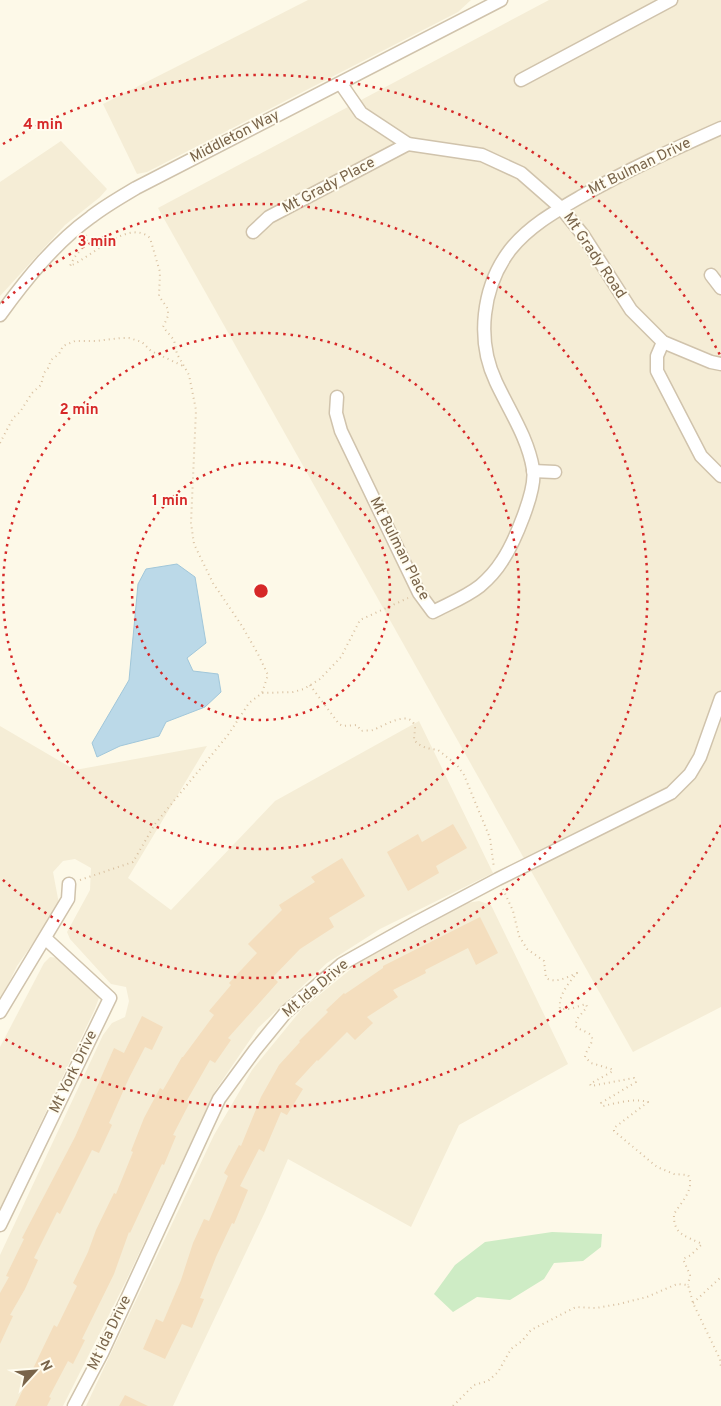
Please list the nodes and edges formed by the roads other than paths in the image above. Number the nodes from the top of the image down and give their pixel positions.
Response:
1 (671, 0) edge
2 (493, 2) edge
3 (521, 80) dead end
4 (341, 84) junction
5 (721, 128) edge
6 (408, 144) junction
7 (561, 208) junction
8 (253, 232) dead end
9 (711, 275) dead end
10 (721, 288) edge
11 (0, 315) edge
12 (664, 342) junction
13 (721, 364) edge
14 (336, 397) dead end
15 (533, 471) junction
16 (555, 472) dead end
17 (721, 476) edge
18 (721, 698) edge
19 (68, 884) road end
20 (46, 939) junction
21 (0, 1012) edge
22 (0, 1225) edge
23 (74, 1406) edge

1 - 3 street
2 - 4 street, Middleton Way
4 - 6 street, Mt Grady Road
4 - 11 street, Middleton Way
5 - 7 street, Mt Bulman Drive
6 - 7 street, Mt Grady Road
6 - 8 street, Mt Grady Place
7 - 12 street, Mt Grady Road
7 - 15 street, Mt Bulman Place
9 - 10 street
12 - 13 street, Mt Grady Road
12 - 17 street
14 - 15 street, Mt Bulman Place
15 - 16 street
18 - 23 street, Mt Ida Drive
19 - 20 street
20 - 21 street
20 - 22 street, Mt York Drive

